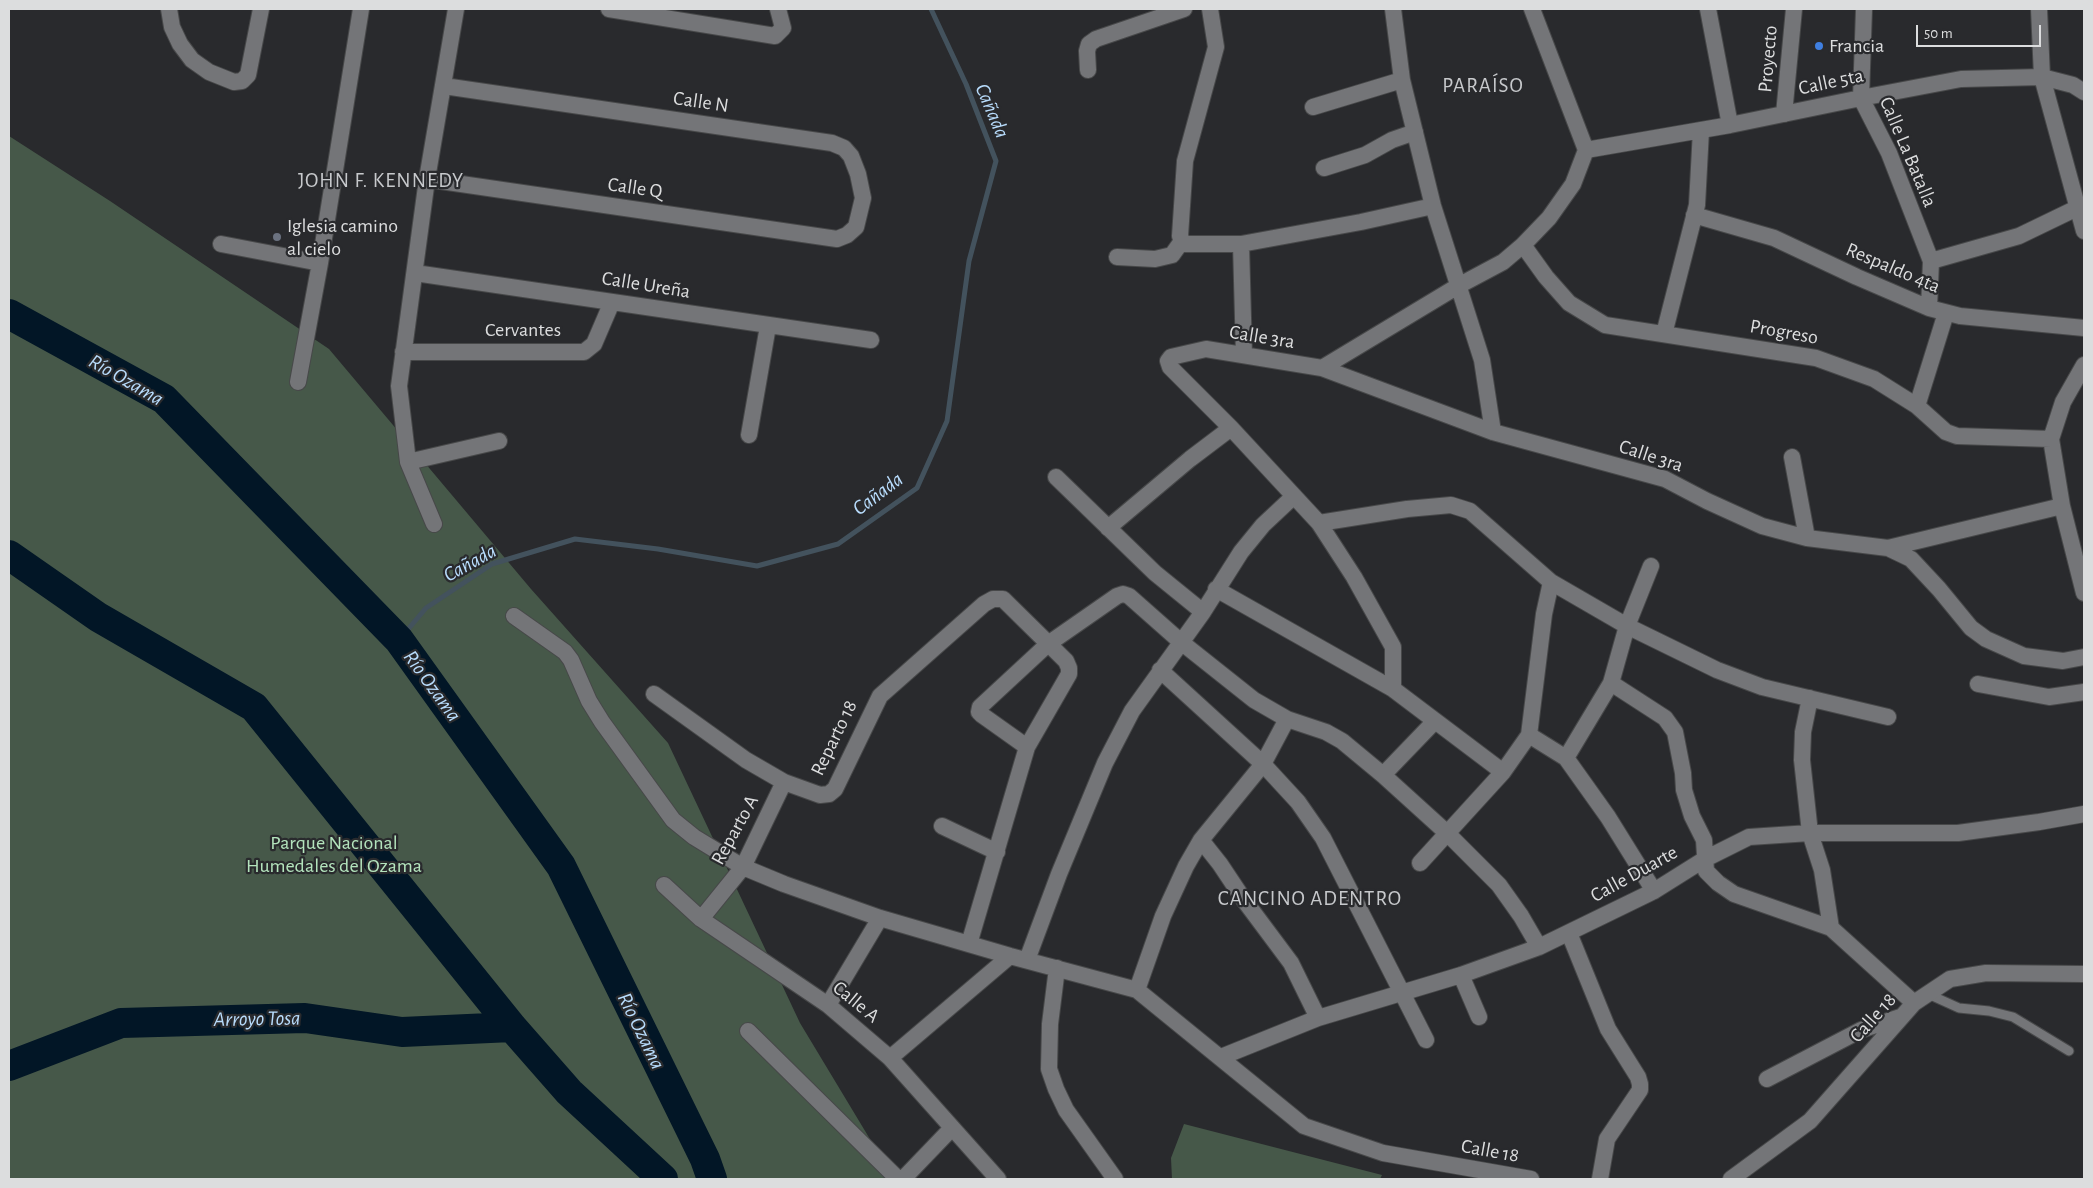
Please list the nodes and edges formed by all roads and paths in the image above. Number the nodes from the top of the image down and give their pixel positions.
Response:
1 (169, 9) edge
2 (261, 9) edge
3 (361, 9) edge
4 (456, 9) edge
5 (609, 9) edge
6 (778, 9) edge
7 (1184, 9) edge
8 (1210, 9) edge
9 (1393, 9) edge
10 (1532, 9) edge
11 (1708, 9) edge
12 (1794, 9) edge
13 (1864, 9) edge
14 (2039, 9) edge
15 (658, 13) edge
16 (1088, 70) dead end
17 (2042, 77) junction
18 (1402, 80) junction
19 (444, 86) junction
20 (2084, 92) edge
21 (1861, 98) junction
22 (1313, 107) dead end
23 (1784, 114) junction
24 (1730, 125) junction
25 (1701, 130) junction
26 (1415, 132) junction
27 (1586, 150) junction
28 (1324, 168) dead end
29 (427, 179) junction
30 (1434, 206) junction
31 (2077, 208) junction
32 (1694, 215) junction
33 (2084, 231) edge
34 (837, 239) joint
35 (1182, 241) junction
36 (221, 244) dead end
37 (1241, 244) junction
38 (1523, 245) junction
39 (1117, 257) dead end
40 (1930, 261) junction
41 (320, 263) junction
42 (415, 273) junction
43 (1458, 286) junction
44 (612, 302) junction
45 (1929, 308) junction
46 (1946, 313) junction
47 (768, 326) junction
48 (2084, 328) edge
49 (1664, 334) junction
50 (871, 340) dead end
51 (403, 352) junction
52 (1244, 355) junction
53 (2084, 366) edge
54 (1322, 368) junction
55 (298, 382) dead end
56 (1917, 406) junction
57 (1231, 428) junction
58 (1492, 432) junction
59 (749, 435) dead end
60 (2051, 439) junction
61 (499, 441) dead end
62 (1792, 457) dead end
63 (408, 462) junction
64 (1056, 477) dead end
65 (1294, 496) junction
66 (2062, 506) junction
67 (1319, 523) junction
68 (434, 524) dead end
69 (1108, 528) junction
70 (1808, 538) junction
71 (1888, 548) junction
72 (1651, 566) dead end
73 (1551, 582) junction
74 (1216, 589) junction
75 (2084, 593) edge
76 (1203, 612) junction
77 (514, 616) dead end
78 (1628, 626) junction
79 (1181, 642) junction
80 (1048, 644) junction
81 (2084, 657) edge
82 (1160, 670) junction
83 (1611, 683) junction
84 (1978, 684) dead end
85 (1393, 688) junction
86 (2084, 692) edge
87 (654, 694) dead end
88 (1810, 698) junction
89 (1888, 717) dead end
90 (1287, 719) junction
91 (1436, 721) junction
92 (1529, 735) junction
93 (1027, 748) junction
94 (1566, 758) junction
95 (1263, 764) junction
96 (1503, 772) junction
97 (1382, 775) junction
98 (784, 782) junction
99 (2084, 814) edge
100 (942, 826) dead end
101 (1447, 833) junction
102 (1810, 833) junction
103 (1201, 840) junction
104 (997, 852) junction
105 (1705, 859) junction
106 (1420, 863) dead end
107 (743, 867) junction
108 (664, 885) dead end
109 (1654, 891) junction
110 (880, 918) junction
111 (701, 919) junction
112 (1831, 928) junction
113 (1569, 933) junction
114 (969, 944) junction
115 (1539, 947) junction
116 (1010, 956) junction
117 (1027, 960) junction
118 (1057, 968) junction
119 (2084, 974) edge
120 (1461, 975) junction
121 (1137, 990) junction
122 (1401, 993) junction
123 (1928, 994) junction
124 (1914, 1003) junction
125 (828, 1005) junction
126 (1902, 1016) junction
127 (1479, 1017) dead end
128 (1318, 1018) junction
129 (748, 1031) dead end
130 (1426, 1040) dead end
131 (2069, 1051) dead end
132 (1221, 1057) junction
133 (890, 1058) junction
134 (1767, 1079) dead end
135 (952, 1128) junction
136 (898, 1179) edge
137 (903, 1179) edge
138 (998, 1179) edge
139 (1115, 1179) edge
140 (1531, 1179) edge
141 (1600, 1179) edge
142 (1732, 1179) edge

1 - 2 street
3 - 41 street
4 - 19 street
5 - 15 street
6 - 15 street
7 - 16 street
8 - 35 street
9 - 18 street
10 - 27 street
11 - 24 street
12 - 23 street, Proyecto
13 - 21 street, Calle La Batalla
14 - 17 street
17 - 20 street, Calle 5ta
17 - 21 street, Calle 5ta
17 - 31 street
18 - 22 street
18 - 26 street
19 - 29 street
19 - 34 street, Calle N
21 - 23 street, Calle 5ta
21 - 40 street, Calle La Batalla
23 - 24 street, Calle 5ta
24 - 25 street, Calle 5ta
25 - 27 street, Calle 5ta
25 - 32 street
26 - 28 street
26 - 30 street
27 - 38 street
29 - 34 street, Calle Q
29 - 42 street
30 - 37 street
30 - 43 street
31 - 33 street
31 - 40 street
32 - 45 street, Respaldo 4ta
32 - 49 street
35 - 37 street
35 - 39 street
36 - 41 street
37 - 52 street
38 - 43 street
38 - 49 street, Progreso
40 - 45 street, Calle La Batalla
41 - 55 street
42 - 44 street, Calle Ureña
42 - 51 street
43 - 54 street
43 - 58 street
44 - 47 street, Calle Ureña
44 - 51 street, Cervantes
45 - 46 street, Respaldo 4ta
46 - 48 street, Respaldo 4ta
46 - 56 street
47 - 50 street, Calle Ureña
47 - 59 street
49 - 56 street, Progreso
51 - 63 street
52 - 54 street, Calle 3ra
52 - 57 street, Calle 3ra
53 - 60 street
54 - 58 street, Calle 3ra
56 - 60 street, Progreso
57 - 65 street
57 - 69 street
58 - 70 street, Calle 3ra
60 - 66 street
61 - 63 street
62 - 70 street
63 - 68 street
64 - 69 street
65 - 67 street
65 - 74 street
66 - 71 street
66 - 75 street
67 - 73 street
67 - 85 street
69 - 76 street
70 - 71 street, Calle 3ra
71 - 81 street, Calle 3ra
72 - 78 street
73 - 78 street
73 - 92 street
74 - 76 street
74 - 85 street
76 - 79 street
77 - 107 street
78 - 83 street
78 - 88 street
79 - 80 street
79 - 82 street
79 - 90 street
80 - 93 street
80 - 93 street
80 - 98 street, Reparto 18
82 - 95 street
82 - 117 street
83 - 94 street
83 - 105 street
84 - 86 street
85 - 91 street
87 - 98 street, Reparto 18
88 - 89 street
88 - 102 street
90 - 95 street
90 - 97 street
91 - 96 street
91 - 97 street
92 - 94 street
92 - 96 street
93 - 104 street
94 - 109 street
95 - 103 street
95 - 122 street
96 - 101 street
97 - 101 street
98 - 107 street, Reparto A
99 - 102 street, Calle Duarte
100 - 104 street
101 - 106 street
101 - 115 street
102 - 105 street, Calle Duarte
102 - 112 street
103 - 121 street
103 - 128 street
104 - 114 street
105 - 109 street, Calle Duarte
105 - 112 street
107 - 110 street
107 - 111 street, Reparto A
108 - 111 street, Calle A
109 - 113 street, Calle Duarte
110 - 114 street
110 - 125 street
111 - 125 street, Calle A
112 - 124 street
113 - 115 street, Calle Duarte
113 - 141 street
114 - 116 street
115 - 120 street, Calle Duarte
116 - 117 street
116 - 133 street
117 - 118 street
118 - 121 street
118 - 139 street
119 - 123 street, Calle 18
120 - 122 street, Calle Duarte
120 - 127 street
121 - 132 street, Calle 18
122 - 128 street, Calle Duarte
122 - 130 street
123 - 124 street, Calle 18
123 - 131 lane
124 - 126 street, Calle 18
125 - 133 street, Calle A
126 - 134 street
126 - 142 street, Calle 18
128 - 132 street, Calle Duarte
129 - 136 street
132 - 140 street, Calle 18
133 - 135 street, Calle A
135 - 137 street
135 - 138 street, Calle A

